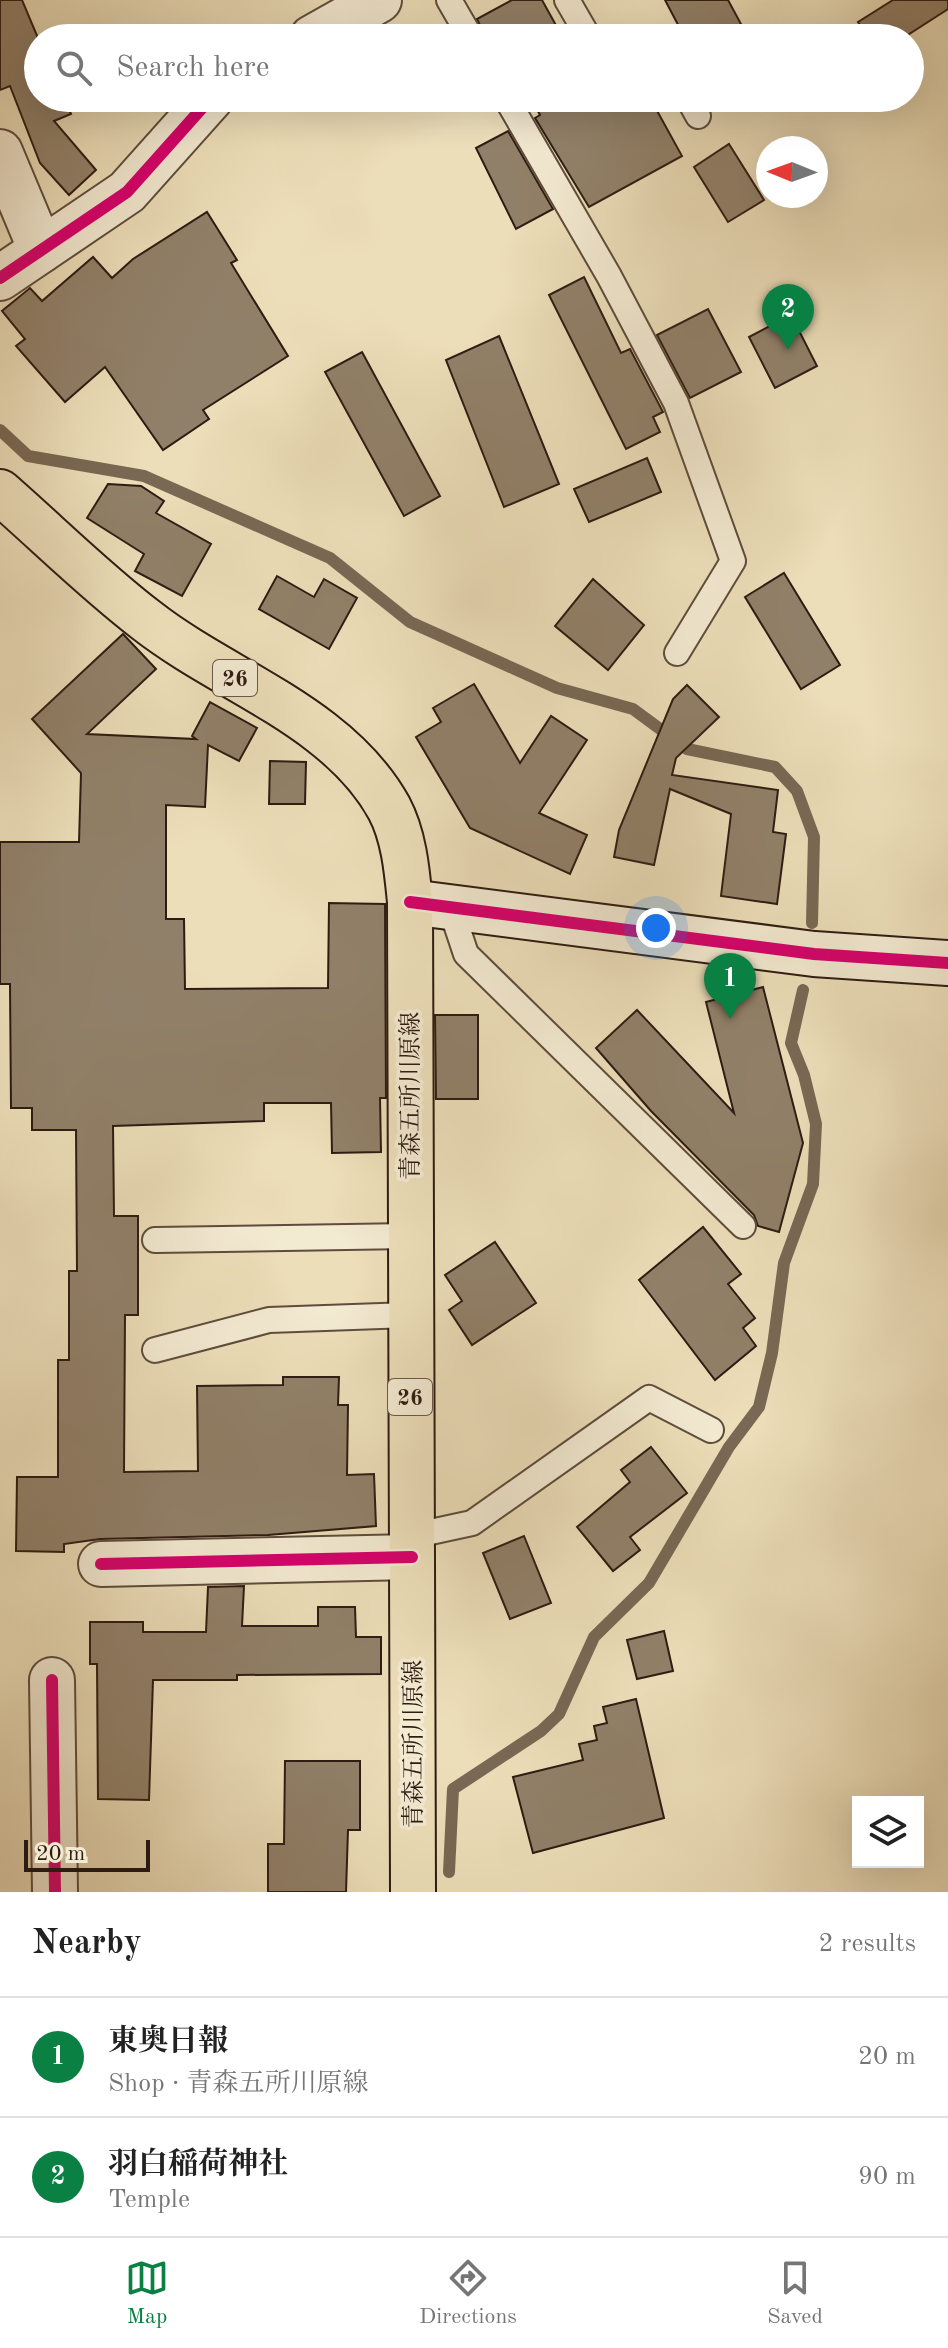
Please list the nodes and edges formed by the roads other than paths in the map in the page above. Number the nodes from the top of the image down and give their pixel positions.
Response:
1 (379, 0) edge
2 (449, 0) edge
3 (567, 0) edge
4 (337, 24) edge
5 (463, 24) edge
6 (581, 24) edge
7 (198, 112) edge
8 (514, 112) edge
9 (0, 152) edge
10 (41, 250) junction
11 (0, 278) edge
12 (0, 492) edge
13 (677, 653) dead end
14 (430, 904) junction
15 (948, 963) edge
16 (743, 1226) dead end
17 (409, 1236) junction
18 (155, 1240) dead end
19 (409, 1315) junction
20 (155, 1350) dead end
21 (711, 1430) dead end
22 (412, 1547) junction
23 (101, 1564) dead end
24 (52, 1680) dead end
25 (55, 1892) edge
26 (413, 1892) edge

1 - 4 street
2 - 5 lane
3 - 6 lane
7 - 10 street
8 - 13 lane
9 - 10 street
10 - 11 street
12 - 14 main road, 青森五所川原線 / 26
14 - 15 street
14 - 16 lane
14 - 17 main road, 青森五所川原線 / 26
17 - 18 lane
17 - 19 main road, 青森五所川原線 / 26
19 - 20 lane
19 - 22 main road, 青森五所川原線 / 26
21 - 22 lane
22 - 23 street
22 - 26 main road, 青森五所川原線 / 26
24 - 25 street

